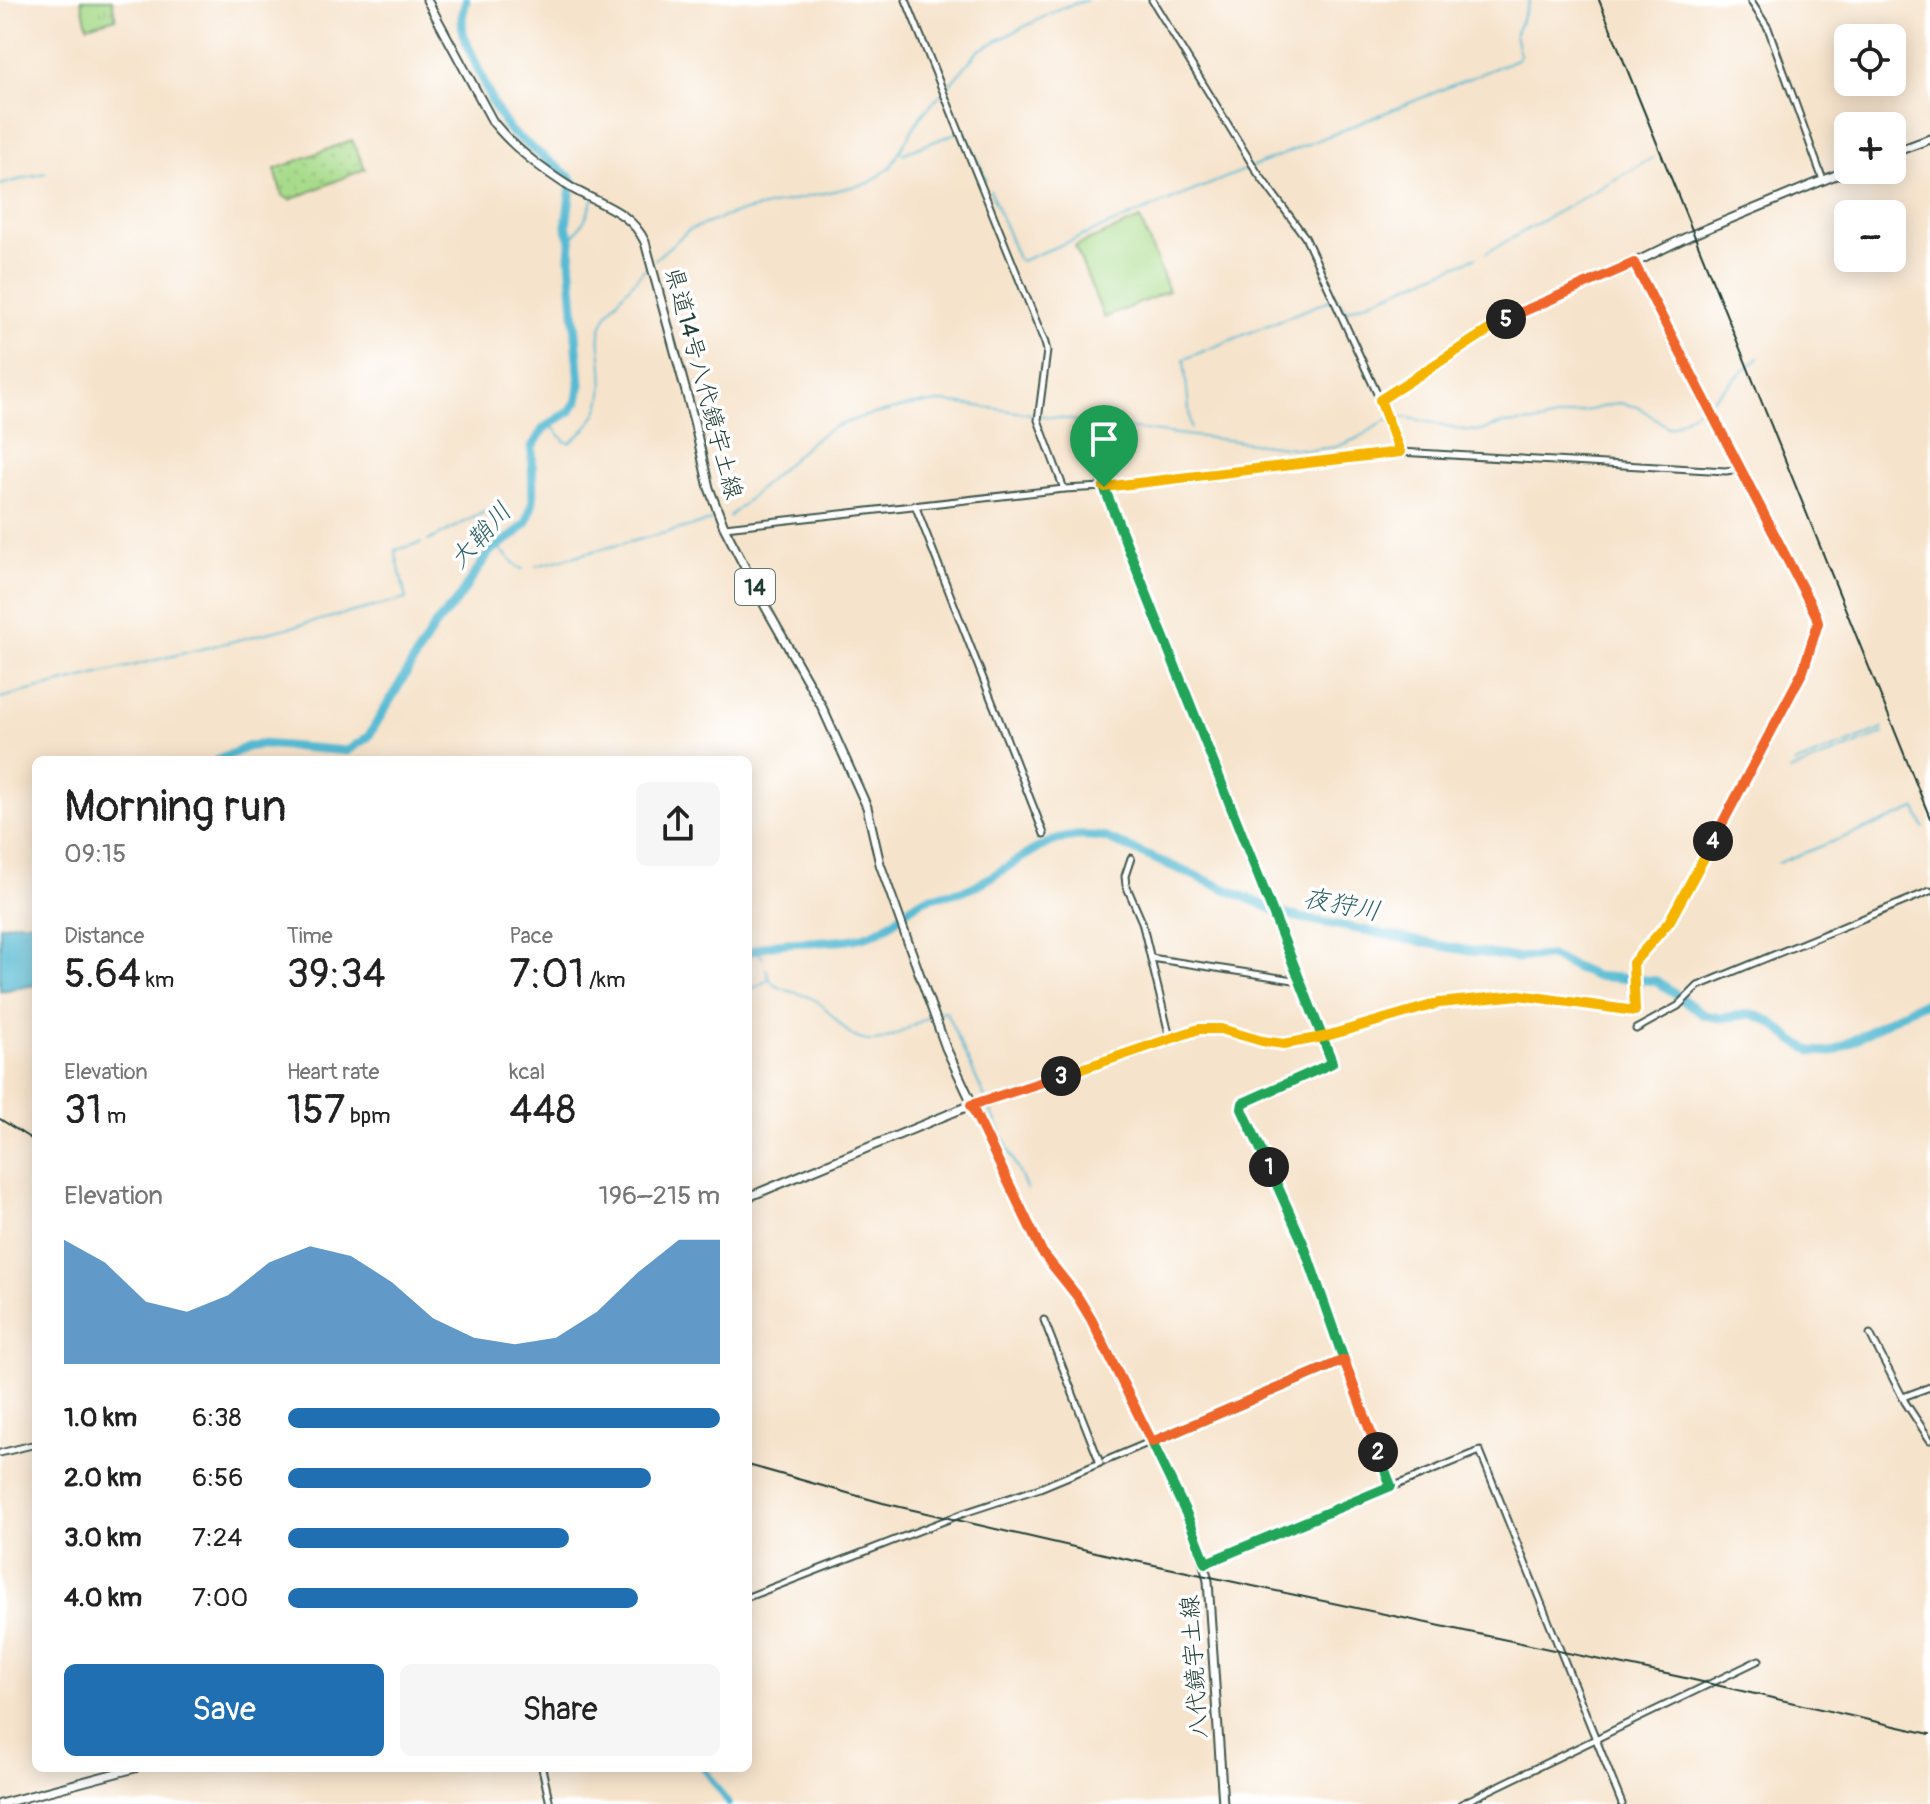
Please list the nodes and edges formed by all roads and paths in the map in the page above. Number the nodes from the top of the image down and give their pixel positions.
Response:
1 (427, 0) edge
2 (906, 0) edge
3 (1152, 0) edge
4 (1750, 0) edge
5 (1930, 139) edge
6 (1906, 148) edge
7 (1834, 176) edge
8 (1823, 180) junction
9 (1634, 263) junction
10 (1380, 400) junction
11 (1400, 452) junction
12 (1739, 469) junction
13 (1104, 487) junction
14 (1064, 489) junction
15 (915, 505) junction
16 (724, 527) junction
17 (1044, 834) dead end
18 (1131, 858) dead end
19 (1930, 891) edge
20 (1151, 958) junction
21 (1300, 981) junction
22 (1636, 1029) dead end
23 (1323, 1037) junction
24 (1170, 1038) junction
25 (972, 1104) junction
26 (752, 1195) edge
27 (1044, 1320) dead end
28 (1870, 1334) dead end
29 (1344, 1360) junction
30 (1930, 1387) edge
31 (1903, 1397) junction
32 (1930, 1440) edge
33 (1152, 1442) junction
34 (32, 1445) edge
35 (0, 1453) edge
36 (1105, 1461) dead end
37 (1391, 1486) junction
38 (1206, 1563) junction
39 (752, 1595) edge
40 (1759, 1660) dead end
41 (1596, 1737) junction
42 (120, 1772) edge
43 (543, 1772) edge
44 (0, 1804) edge
45 (550, 1804) edge
46 (1223, 1804) edge
47 (1461, 1804) edge
48 (1622, 1804) edge

1 - 16 main road, 県道14号八代鏡宇土線 / 14
2 - 14 street
3 - 10 street
4 - 8 street
5 - 6 main road
7 - 8 main road
8 - 9 main road
9 - 10 street
9 - 12 main road
10 - 11 street
11 - 12 street
11 - 13 street
12 - 23 main road
13 - 14 street
13 - 21 street
14 - 15 street
15 - 16 street
15 - 17 street
16 - 25 main road, 県道14号八代鏡宇土線 / 14
18 - 20 street
19 - 22 street
20 - 21 street
20 - 24 street
21 - 23 street
23 - 24 main road
23 - 29 street
24 - 25 main road
25 - 26 main road
25 - 33 main road, 八代鏡宇土線 / 14
27 - 39 street
28 - 31 street
29 - 33 street
29 - 37 street
30 - 31 street
31 - 32 street
33 - 36 street
33 - 38 main road, 八代鏡宇土線 / 14
34 - 35 street
37 - 38 street
37 - 41 street
38 - 46 main road, 八代鏡宇土線 / 14
40 - 41 street
41 - 47 street
41 - 48 street
42 - 44 main road
43 - 45 street

